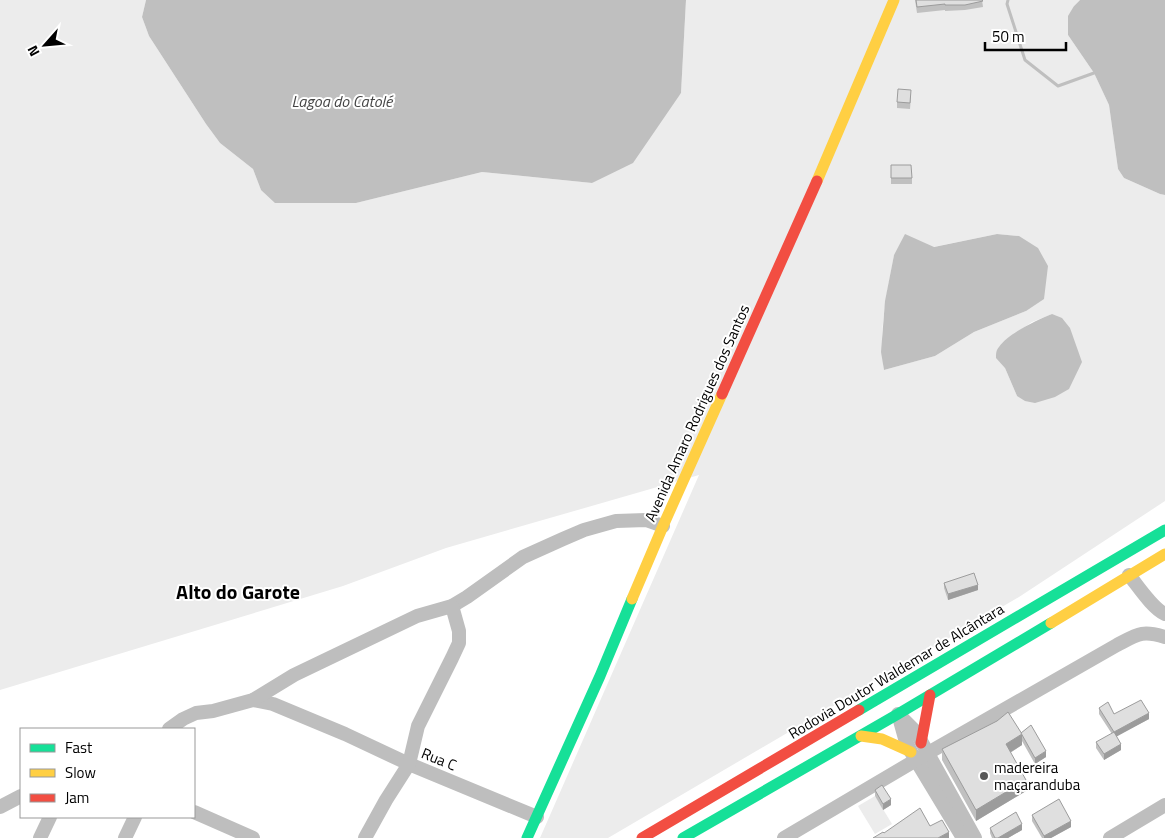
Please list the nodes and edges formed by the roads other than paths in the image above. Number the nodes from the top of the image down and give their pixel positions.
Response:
1 (894, 0) edge
2 (663, 526) junction
3 (1165, 530) edge
4 (1165, 554) edge
5 (1129, 575) junction
6 (452, 606) junction
7 (1165, 614) edge
8 (1165, 637) edge
9 (930, 695) junction
10 (253, 700) junction
11 (898, 714) junction
12 (170, 728) edge
13 (861, 736) junction
14 (919, 752) junction
15 (409, 764) junction
16 (20, 797) edge
17 (1165, 805) edge
18 (0, 807) edge
19 (195, 812) edge
20 (537, 817) junction
21 (50, 818) edge
22 (135, 818) edge
23 (40, 838) edge
24 (125, 838) edge
25 (252, 838) edge
26 (365, 838) edge
27 (527, 838) edge
28 (642, 838) edge
29 (683, 838) edge
30 (784, 838) edge
31 (963, 838) edge
32 (975, 838) edge
33 (1110, 838) edge

1 - 2 main road, Avenida Amaro Rodrigues dos Santos
2 - 6 street
2 - 20 main road, Avenida Amaro Rodrigues dos Santos
3 - 28 main road, Rodovia Doutor Waldemar de Alcântara
4 - 5 main road
5 - 7 street
5 - 9 main road
6 - 10 street
6 - 15 street
8 - 14 street
9 - 11 main road
9 - 14 main road
10 - 12 street
10 - 15 street
11 - 13 main road
11 - 14 street
13 - 14 main road
13 - 29 main road
14 - 30 street
14 - 31 street
14 - 32 street
15 - 20 street, Rua C
15 - 26 street, Rua C
16 - 18 street
17 - 33 street
19 - 25 street
20 - 27 main road, Avenida Amaro Rodrigues dos Santos
21 - 23 street
22 - 24 street

